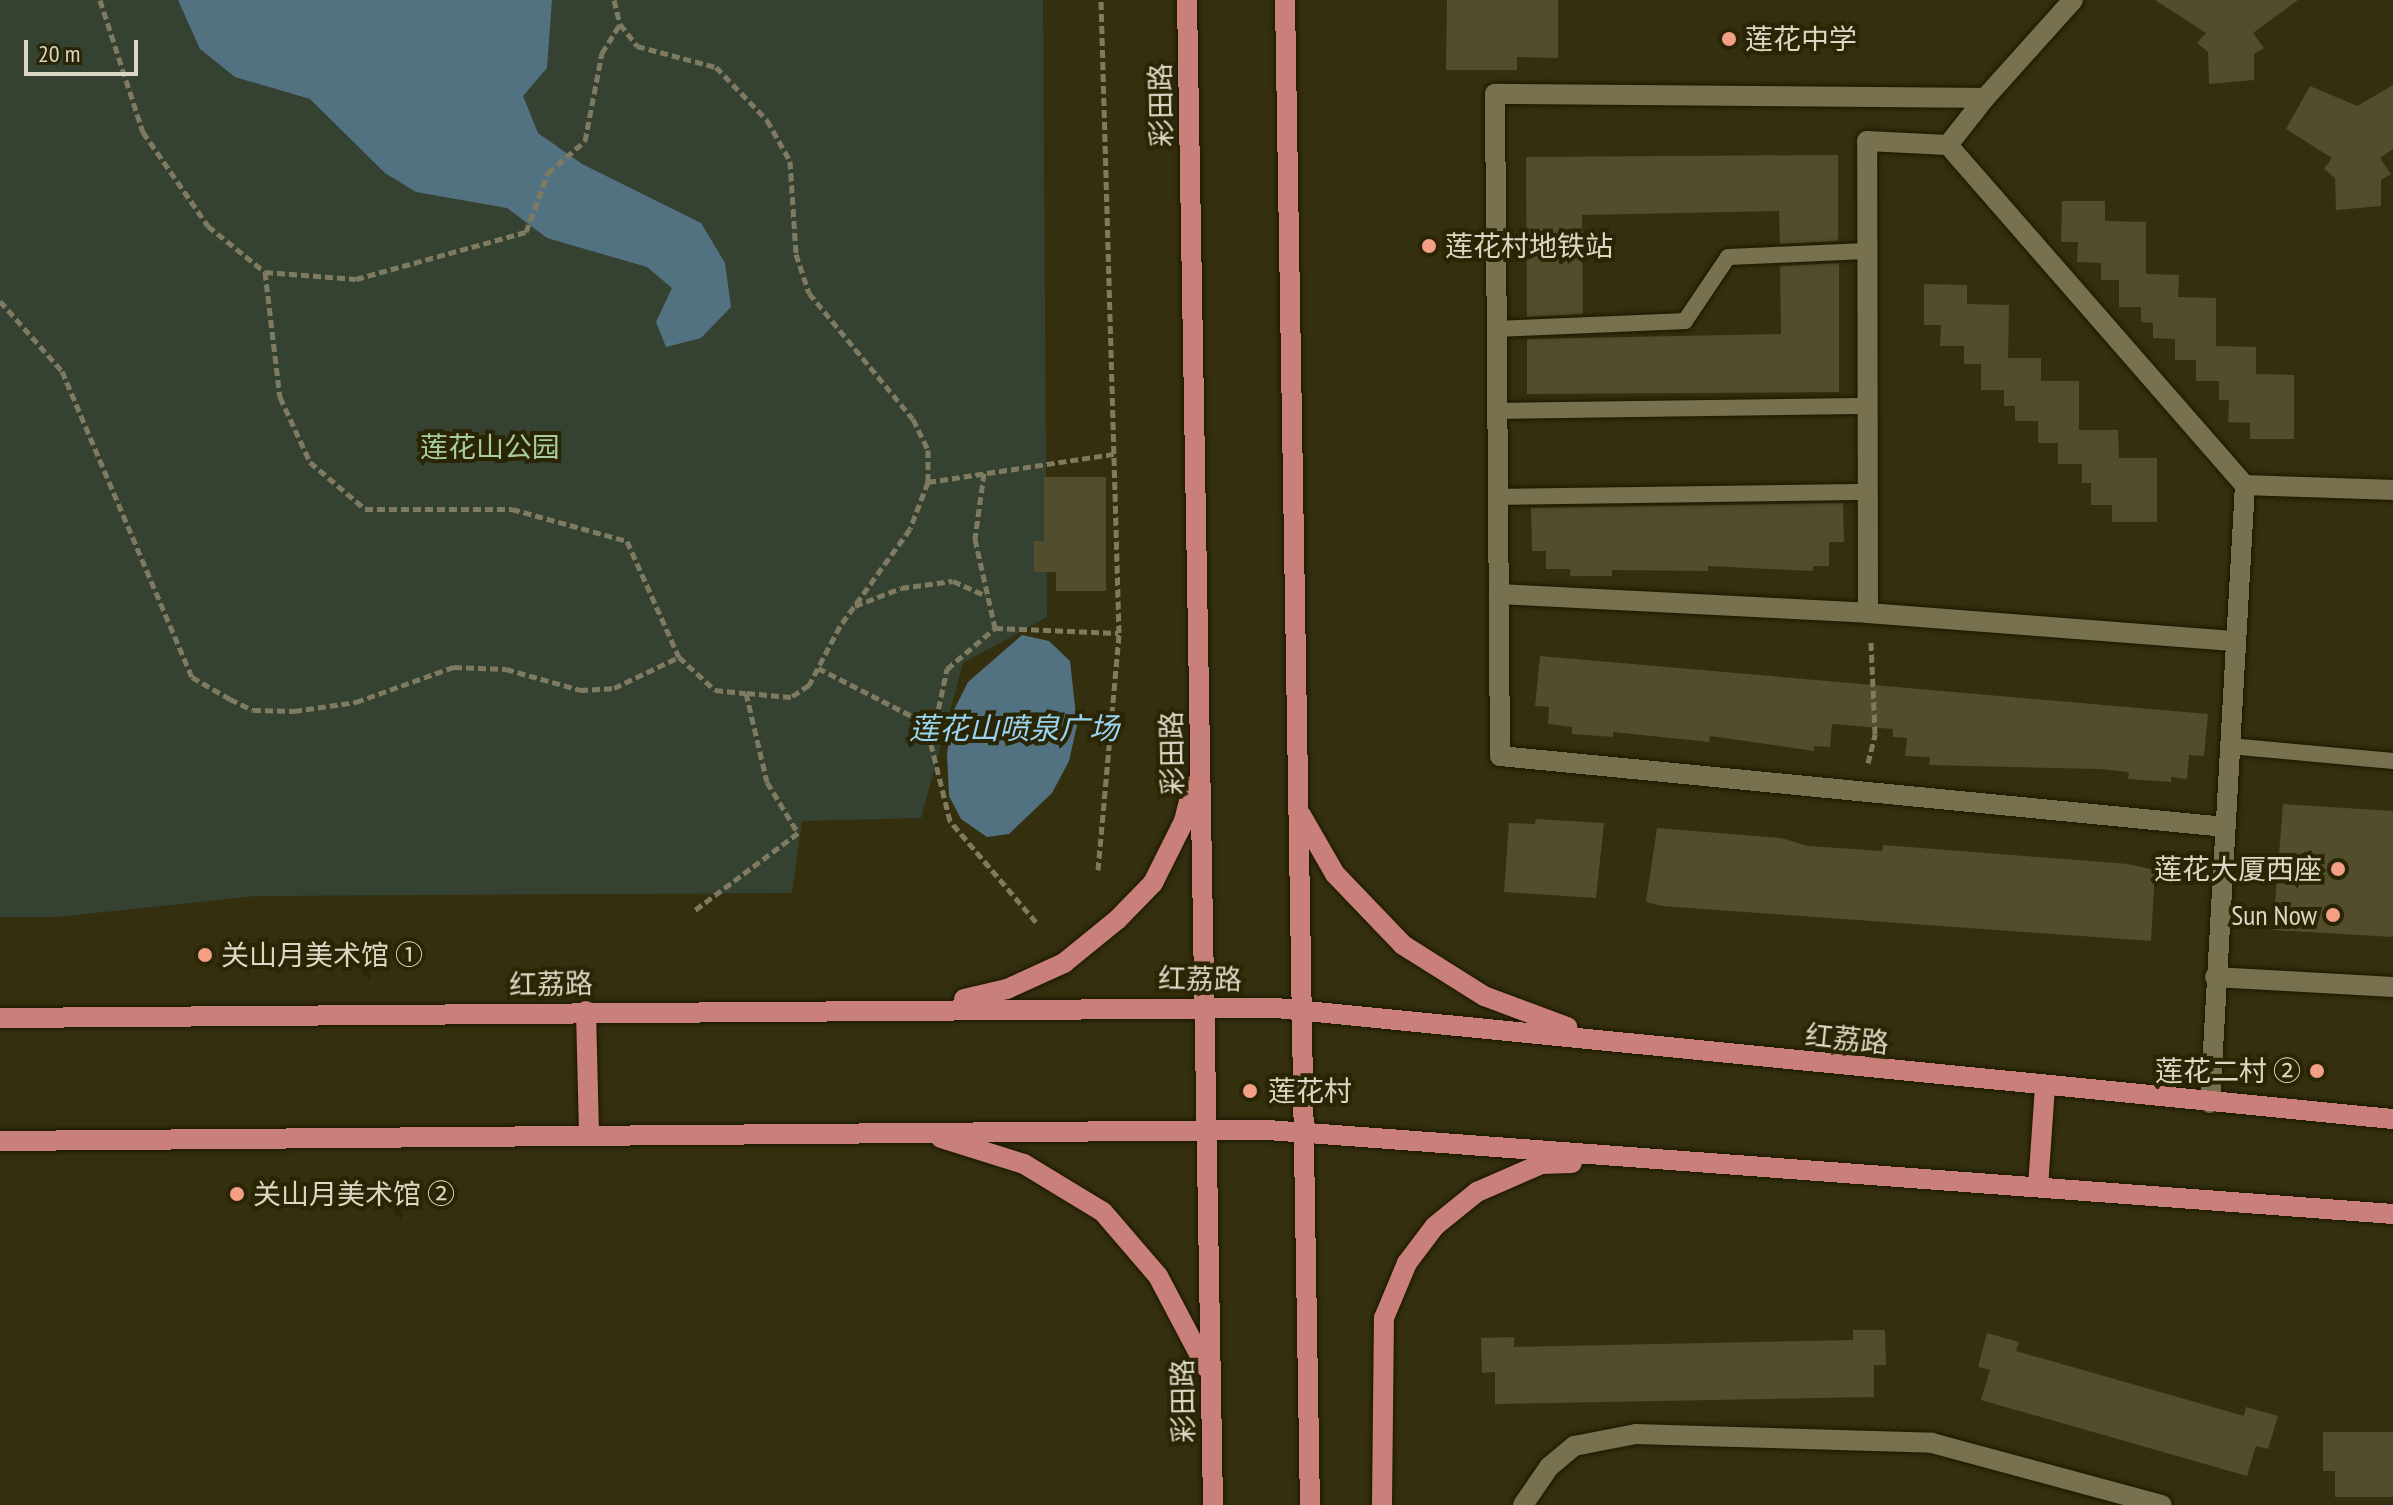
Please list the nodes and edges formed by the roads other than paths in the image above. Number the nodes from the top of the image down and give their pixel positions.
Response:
1 (1187, 0) edge
2 (1285, 0) edge
3 (2073, 0) edge
4 (1985, 98) junction
5 (1948, 145) junction
6 (1867, 251) junction
7 (1497, 329) junction
8 (1868, 406) junction
9 (1498, 411) junction
10 (2245, 485) junction
11 (2393, 490) edge
12 (1868, 492) junction
13 (1498, 497) junction
14 (1499, 594) junction
15 (1868, 613) junction
16 (2236, 641) junction
17 (2229, 746) junction
18 (1200, 759) junction
19 (2393, 761) edge
20 (1298, 809) junction
21 (2225, 827) junction
22 (2215, 977) junction
23 (2393, 987) edge
24 (1204, 1006) junction
25 (924, 1007) junction
26 (1301, 1010) junction
27 (586, 1011) junction
28 (0, 1018) edge
29 (1645, 1046) junction
30 (2045, 1088) junction
31 (2210, 1103) junction
32 (2393, 1119) edge
33 (1206, 1129) junction
34 (882, 1132) junction
35 (1304, 1132) junction
36 (589, 1135) junction
37 (0, 1141) edge
38 (1668, 1159) junction
39 (2038, 1187) junction
40 (2393, 1214) edge
41 (1211, 1383) junction
42 (1213, 1505) edge
43 (1310, 1505) edge
44 (1382, 1505) edge
45 (1523, 1505) edge
46 (2162, 1505) edge

1 - 18 main road, 彩田路
2 - 20 main road
3 - 4 street
4 - 5 street
4 - 7 street
5 - 6 street
5 - 10 street
6 - 7 lane
6 - 8 street
7 - 9 street
8 - 9 lane
8 - 12 street
9 - 13 street
10 - 11 street
10 - 16 street
12 - 13 lane
12 - 15 street
13 - 14 street
14 - 15 street
14 - 21 street
15 - 16 street
16 - 17 street
17 - 19 lane
17 - 21 street
18 - 24 main road, 彩田路
18 - 25 main road
20 - 26 main road
20 - 29 main road
21 - 22 street
22 - 23 street
22 - 31 street
24 - 25 main road, 红荔路
24 - 26 main road, 红荔路
24 - 33 main road, 彩田路
25 - 27 main road, 红荔路
26 - 29 main road, 红荔路
26 - 35 main road
27 - 28 main road, 红荔路
27 - 36 main road
29 - 30 main road, 红荔路
30 - 31 main road, 红荔路
30 - 39 main road
31 - 32 main road, 红荔路
33 - 34 main road
33 - 35 main road
33 - 41 main road, 彩田路
34 - 36 main road
34 - 41 main road
35 - 38 main road
35 - 43 main road
36 - 37 main road
38 - 39 main road
38 - 44 main road
39 - 40 main road
41 - 42 main road, 彩田路
45 - 46 street

